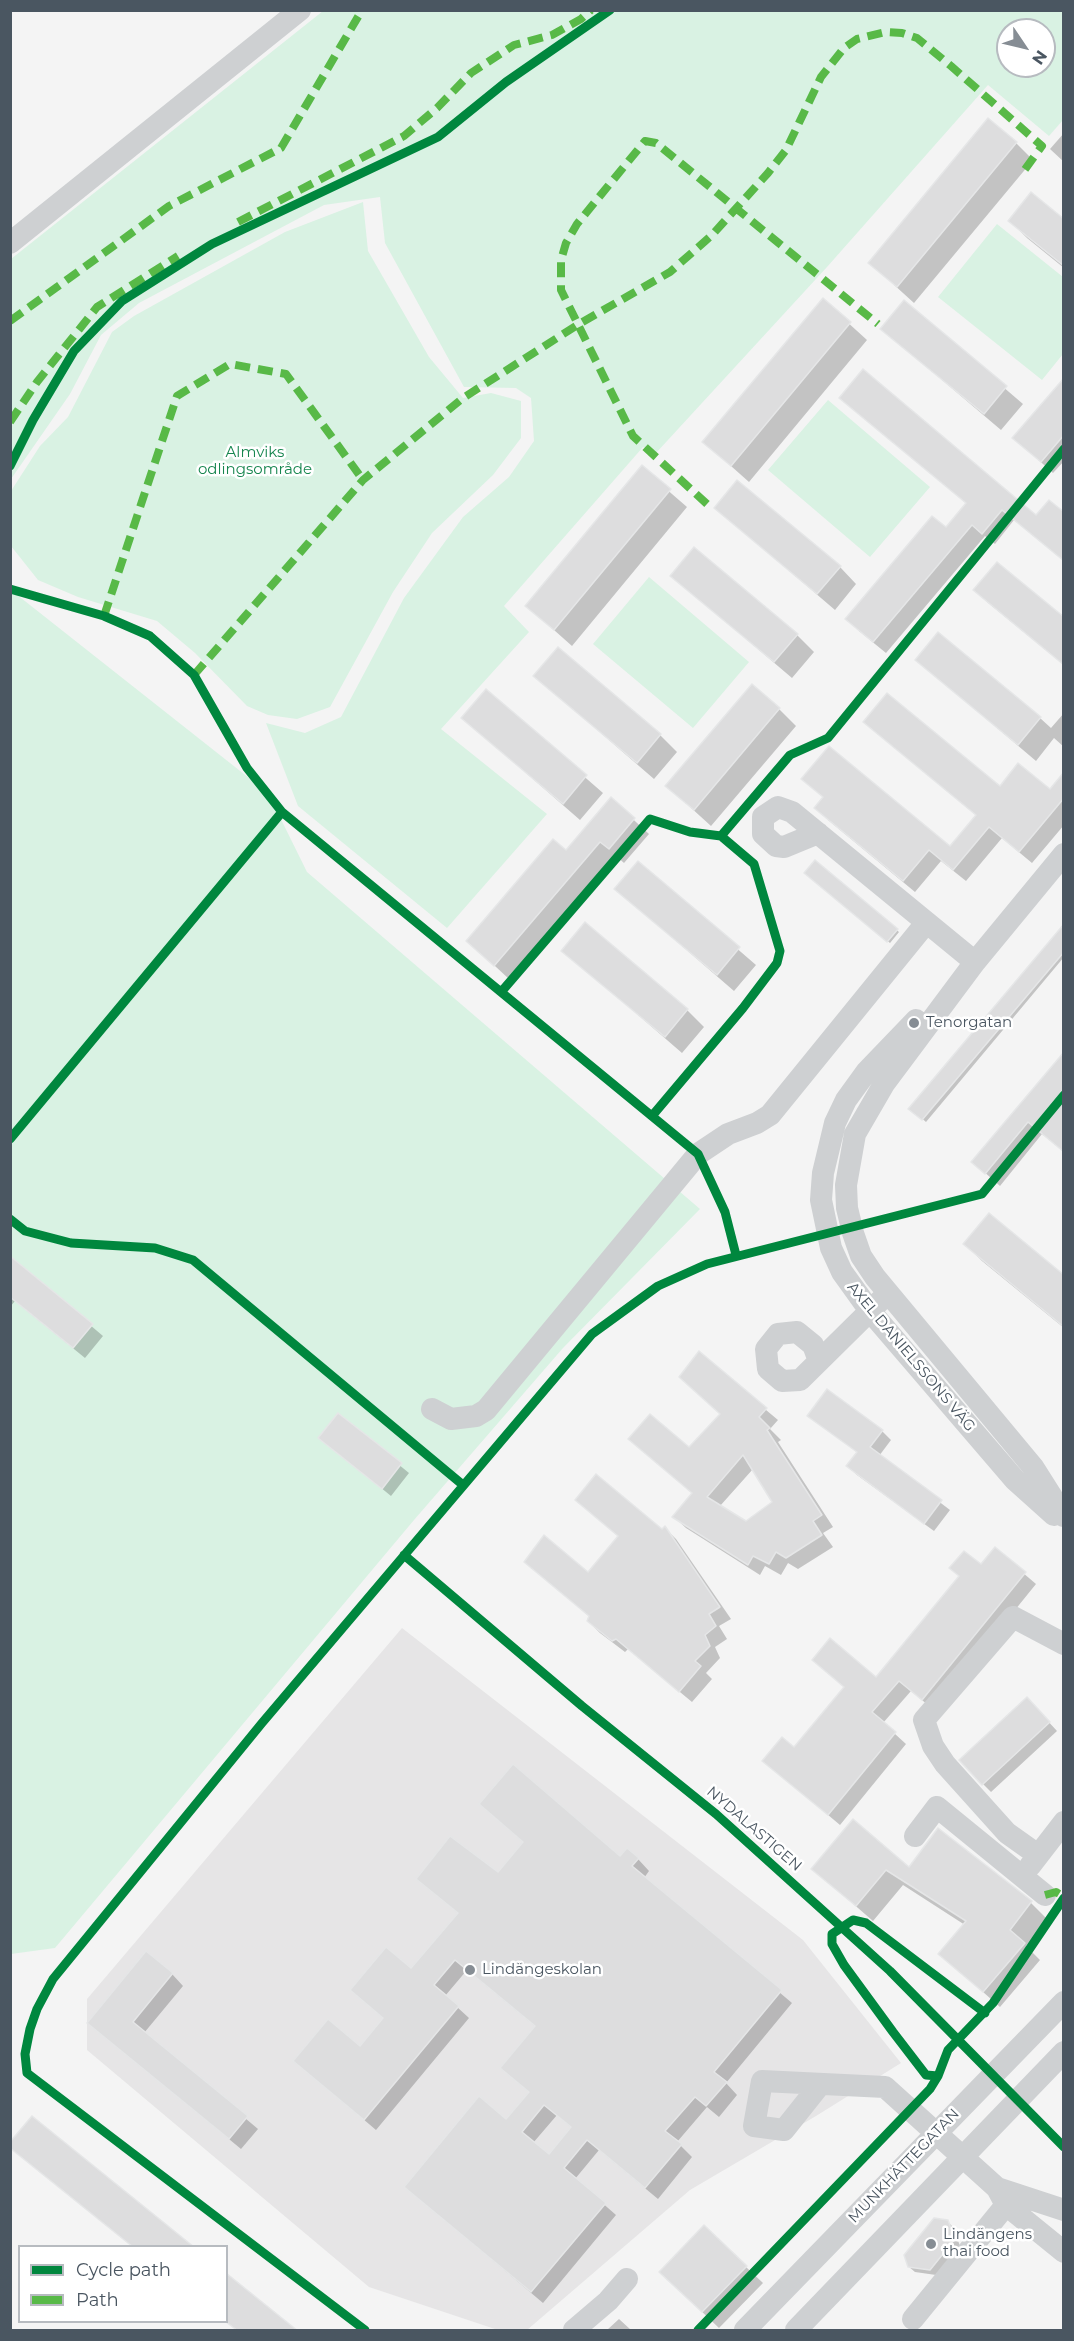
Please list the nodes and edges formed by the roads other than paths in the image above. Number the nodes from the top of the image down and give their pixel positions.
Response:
1 (300, 10) edge
2 (10, 243) edge
3 (818, 833) dead end
4 (1064, 854) edge
5 (926, 923) junction
6 (975, 962) junction
7 (888, 1293) junction
8 (870, 1311) junction
9 (819, 1361) dead end
10 (432, 1408) dead end
11 (1064, 1516) edge
12 (1064, 1524) edge
13 (1064, 1644) edge
14 (1064, 1822) edge
15 (915, 1836) dead end
16 (1038, 1855) junction
17 (1022, 1877) junction
18 (1045, 1895) dead end
19 (1064, 2002) edge
20 (1064, 2052) edge
21 (819, 2086) dead end
22 (936, 2132) junction
23 (963, 2157) junction
24 (1001, 2196) junction
25 (1064, 2210) edge
26 (1064, 2252) edge
27 (627, 2279) dead end
28 (913, 2319) dead end
29 (574, 2331) edge
30 (745, 2331) edge
31 (796, 2331) edge

1 - 2 street
3 - 5 street
4 - 6 street, AXEL DANIELSSONS VÄG
5 - 6 street
5 - 10 street
6 - 7 street, AXEL DANIELSSONS VÄG
6 - 8 street, AXEL DANIELSSONS VÄG
7 - 8 street
7 - 11 street, AXEL DANIELSSONS VÄG
8 - 9 street
8 - 12 street, AXEL DANIELSSONS VÄG
13 - 16 street
14 - 16 street
15 - 17 street
16 - 17 street
17 - 18 street
19 - 22 street, MUNKHÄTTEGATAN
20 - 23 street
21 - 22 street
22 - 23 street
22 - 30 street, MUNKHÄTTEGATAN
23 - 24 street
23 - 31 street
24 - 25 street
24 - 26 street
24 - 28 street
27 - 29 street

